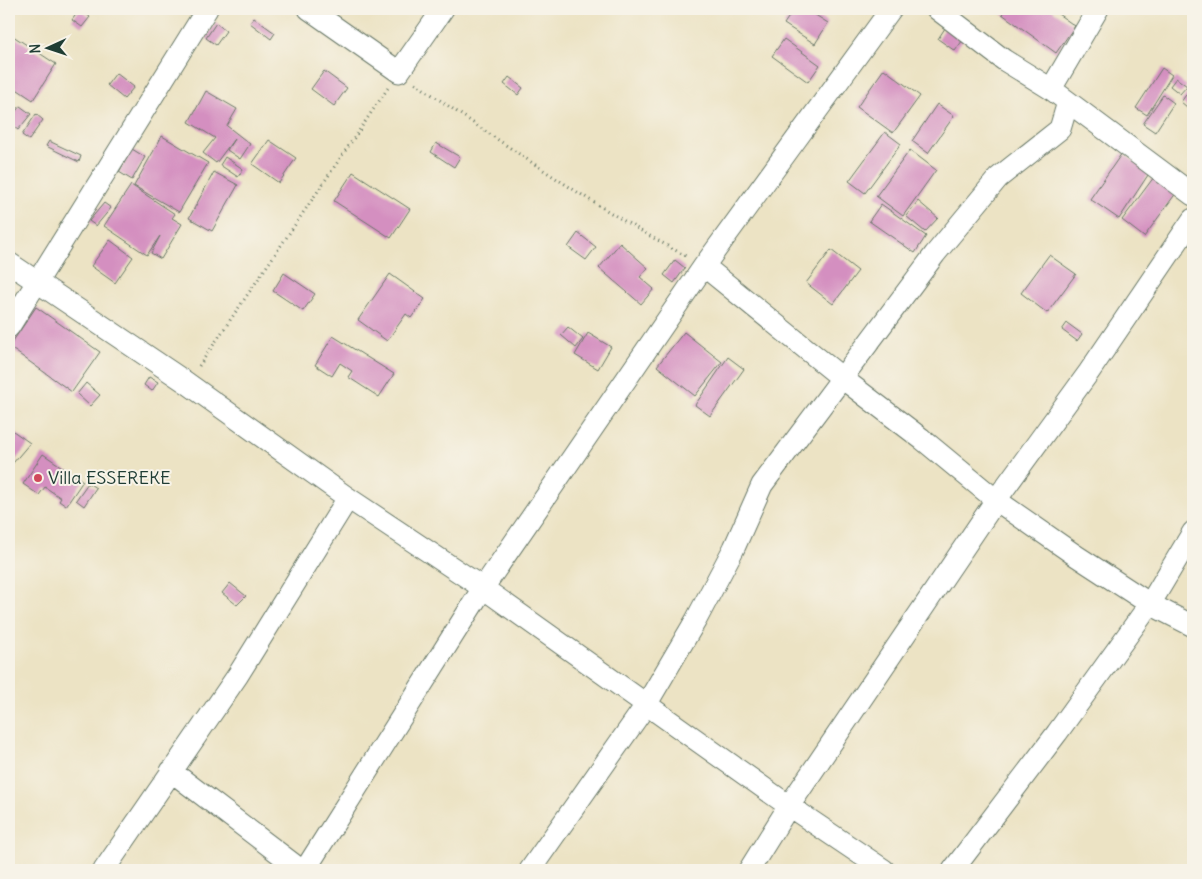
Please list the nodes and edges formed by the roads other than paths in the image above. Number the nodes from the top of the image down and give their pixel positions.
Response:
1 (207, 9) edge
2 (309, 9) edge
3 (443, 9) edge
4 (891, 9) edge
5 (937, 9) edge
6 (1098, 9) edge
7 (1060, 95) junction
8 (1193, 195) edge
9 (1193, 219) edge
10 (9, 263) edge
11 (704, 266) junction
12 (36, 282) junction
13 (9, 327) edge
14 (842, 378) junction
15 (348, 498) junction
16 (996, 500) junction
17 (1193, 532) edge
18 (482, 588) junction
19 (1150, 604) junction
20 (1193, 626) edge
21 (646, 705) junction
22 (171, 771) junction
23 (789, 806) junction
24 (104, 870) edge
25 (301, 870) edge
26 (305, 870) edge
27 (530, 870) edge
28 (749, 870) edge
29 (884, 870) edge
30 (953, 870) edge

1 - 12 street
2 - 3 street
4 - 11 street
5 - 7 street
6 - 7 street
7 - 8 street
7 - 14 street
9 - 16 street
10 - 12 street
11 - 14 street
11 - 18 street
12 - 13 street
12 - 15 street
14 - 16 street
14 - 21 street
15 - 18 street
15 - 22 street
16 - 19 street
16 - 23 street
17 - 19 street
18 - 21 street
18 - 26 street
19 - 20 street
19 - 30 street
21 - 23 street
21 - 27 street
22 - 24 street
22 - 25 street
23 - 28 street
23 - 29 street

